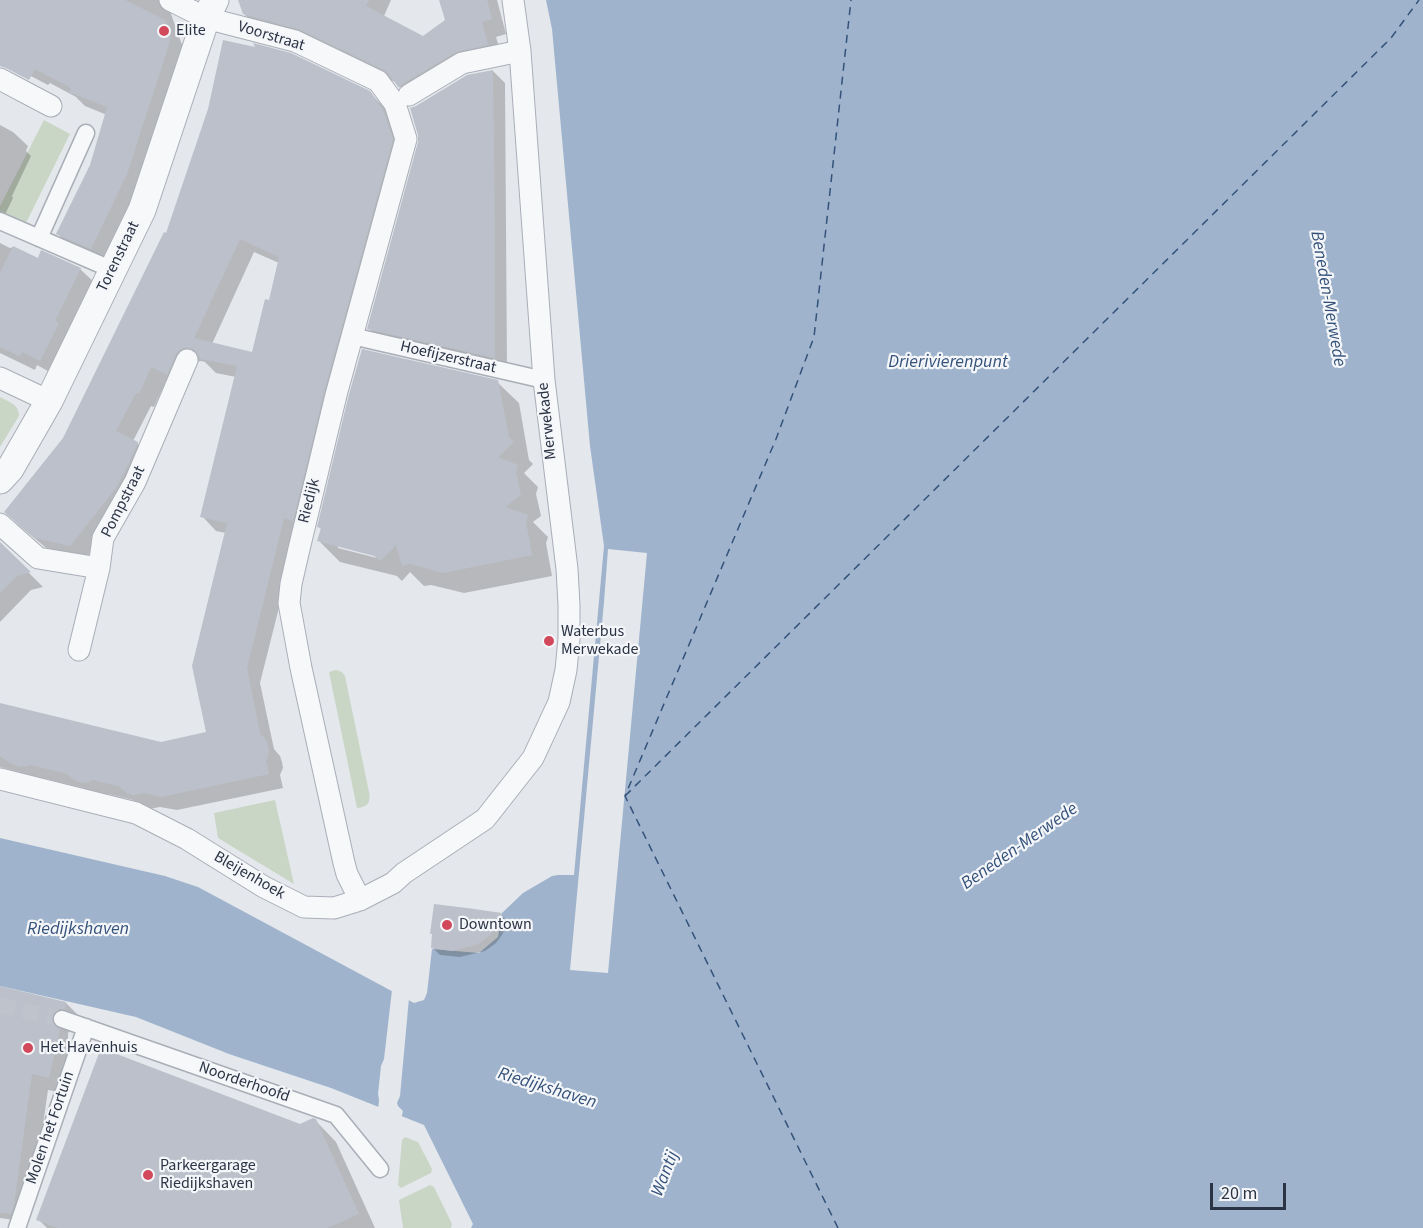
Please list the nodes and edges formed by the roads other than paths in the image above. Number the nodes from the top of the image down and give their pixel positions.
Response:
1 (170, 0) edge
2 (513, 0) edge
3 (211, 9) edge
4 (520, 51) junction
5 (0, 79) edge
6 (402, 100) junction
7 (51, 106) dead end
8 (86, 134) dead end
9 (0, 221) edge
10 (39, 238) junction
11 (113, 270) junction
12 (352, 336) junction
13 (187, 360) dead end
14 (0, 378) edge
15 (544, 380) junction
16 (49, 401) junction
17 (0, 480) edge
18 (0, 524) edge
19 (99, 568) junction
20 (79, 650) dead end
21 (0, 779) edge
22 (485, 819) joint
23 (360, 900) junction
24 (62, 1019) tunnel mouth
25 (86, 1027) junction
26 (380, 1169) dead end
27 (17, 1228) edge

1 - 3 street, Voorstraat
2 - 4 street, Merwekade
3 - 6 street, Voorstraat
3 - 11 street, Torenstraat
4 - 6 street
4 - 15 street, Merwekade
5 - 7 street
6 - 12 street, Riedijk
8 - 10 street
9 - 10 street
10 - 11 street
11 - 16 street, Torenstraat
12 - 15 street, Hoefijzerstraat
12 - 23 street, Riedijk
13 - 19 street, Pompstraat
14 - 16 street
15 - 22 street, Merwekade
16 - 17 street, Torenstraat
18 - 19 street
19 - 20 street, Pompstraat
21 - 23 street, Bleijenhoek
22 - 23 street, Bleijenhoek
24 - 25 street, Noorderhoofd
25 - 26 street, Noorderhoofd
25 - 27 street, Molen het Fortuin

